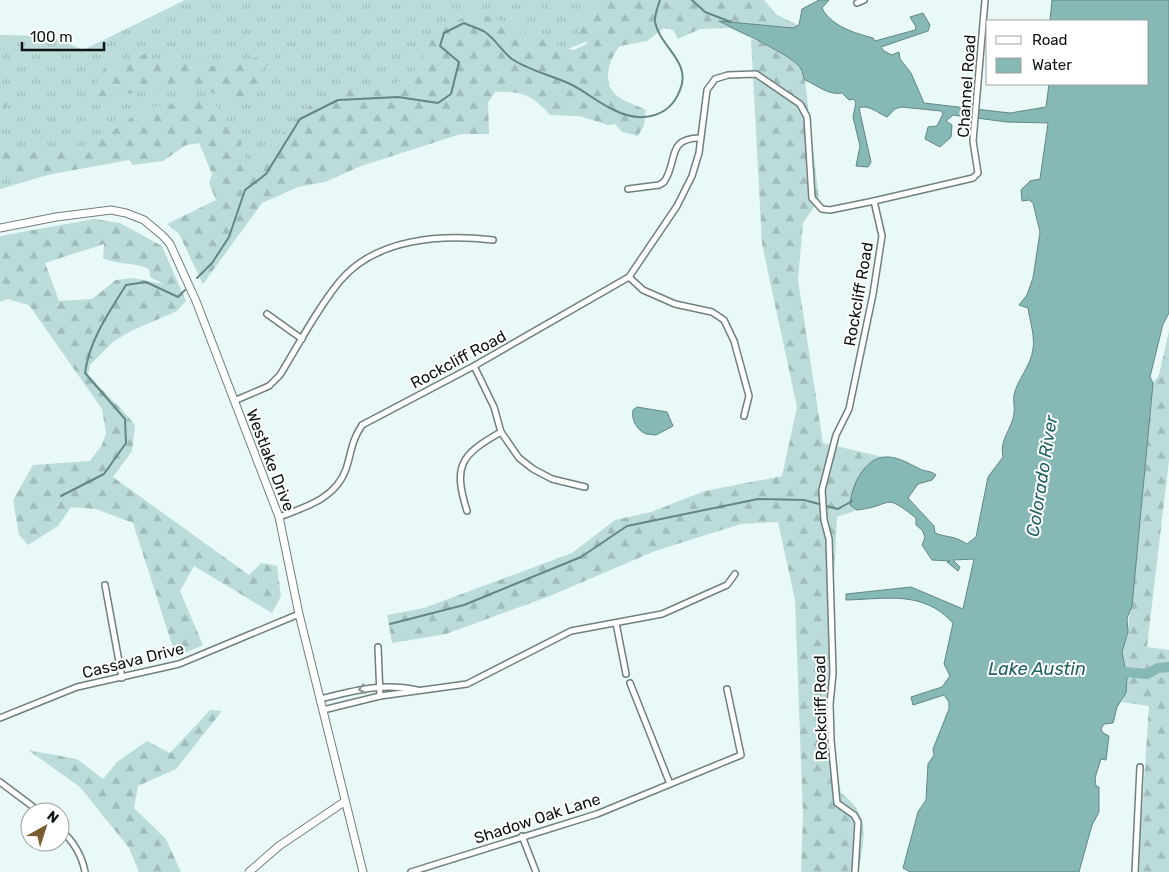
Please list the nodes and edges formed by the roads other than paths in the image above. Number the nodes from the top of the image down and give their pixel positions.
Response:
1 (864, 0) edge
2 (985, 0) edge
3 (857, 3) dead end
4 (700, 138) junction
5 (628, 189) dead end
6 (874, 202) junction
7 (0, 228) edge
8 (493, 240) dead end
9 (629, 277) junction
10 (267, 314) dead end
11 (302, 339) junction
12 (474, 366) junction
13 (234, 401) junction
14 (744, 416) dead end
15 (501, 432) junction
16 (585, 487) dead end
17 (467, 511) dead end
18 (279, 517) junction
19 (735, 574) dead end
20 (105, 585) dead end
21 (299, 614) junction
22 (616, 623) junction
23 (378, 648) dead end
24 (626, 674) dead end
25 (122, 678) junction
26 (630, 683) dead end
27 (380, 686) junction
28 (727, 689) dead end
29 (418, 690) junction
30 (380, 696) junction
31 (320, 699) junction
32 (323, 710) junction
33 (0, 718) edge
34 (1140, 767) dead end
35 (0, 782) edge
36 (670, 784) junction
37 (27, 802) edge
38 (344, 802) junction
39 (522, 836) junction
40 (70, 840) edge
41 (85, 872) edge
42 (249, 872) edge
43 (363, 872) edge
44 (411, 872) edge
45 (536, 872) edge
46 (855, 872) edge
47 (1135, 872) edge

1 - 3 street
2 - 6 street, Channel Road
4 - 5 street
4 - 6 street, Rockcliff Road
4 - 9 street, Rockcliff Road
6 - 46 street, Rockcliff Road
7 - 13 street, Westlake Drive
8 - 11 street
9 - 12 street, Rockcliff Road
9 - 14 street
10 - 11 street
11 - 13 street
12 - 15 street
12 - 18 street, Rockcliff Road
13 - 18 street, Westlake Drive
15 - 16 street
15 - 17 street
18 - 21 street, Westlake Drive
19 - 22 street
20 - 25 street
21 - 25 street, Cassava Drive
21 - 31 street, Westlake Drive
22 - 24 street
22 - 29 street
23 - 27 street
25 - 33 street, Cassava Drive
26 - 36 street
27 - 29 street
27 - 30 street
27 -> 31 street
28 - 36 street, Shadow Oak Lane
29 - 30 street
30 - 32 street
31 - 32 street, Westlake Drive
32 - 38 street, Westlake Drive
34 - 47 street
35 - 37 street
36 - 39 street, Shadow Oak Lane
38 - 42 street
38 - 43 street, Westlake Drive
39 - 44 street, Shadow Oak Lane
39 - 45 street
40 - 41 street

